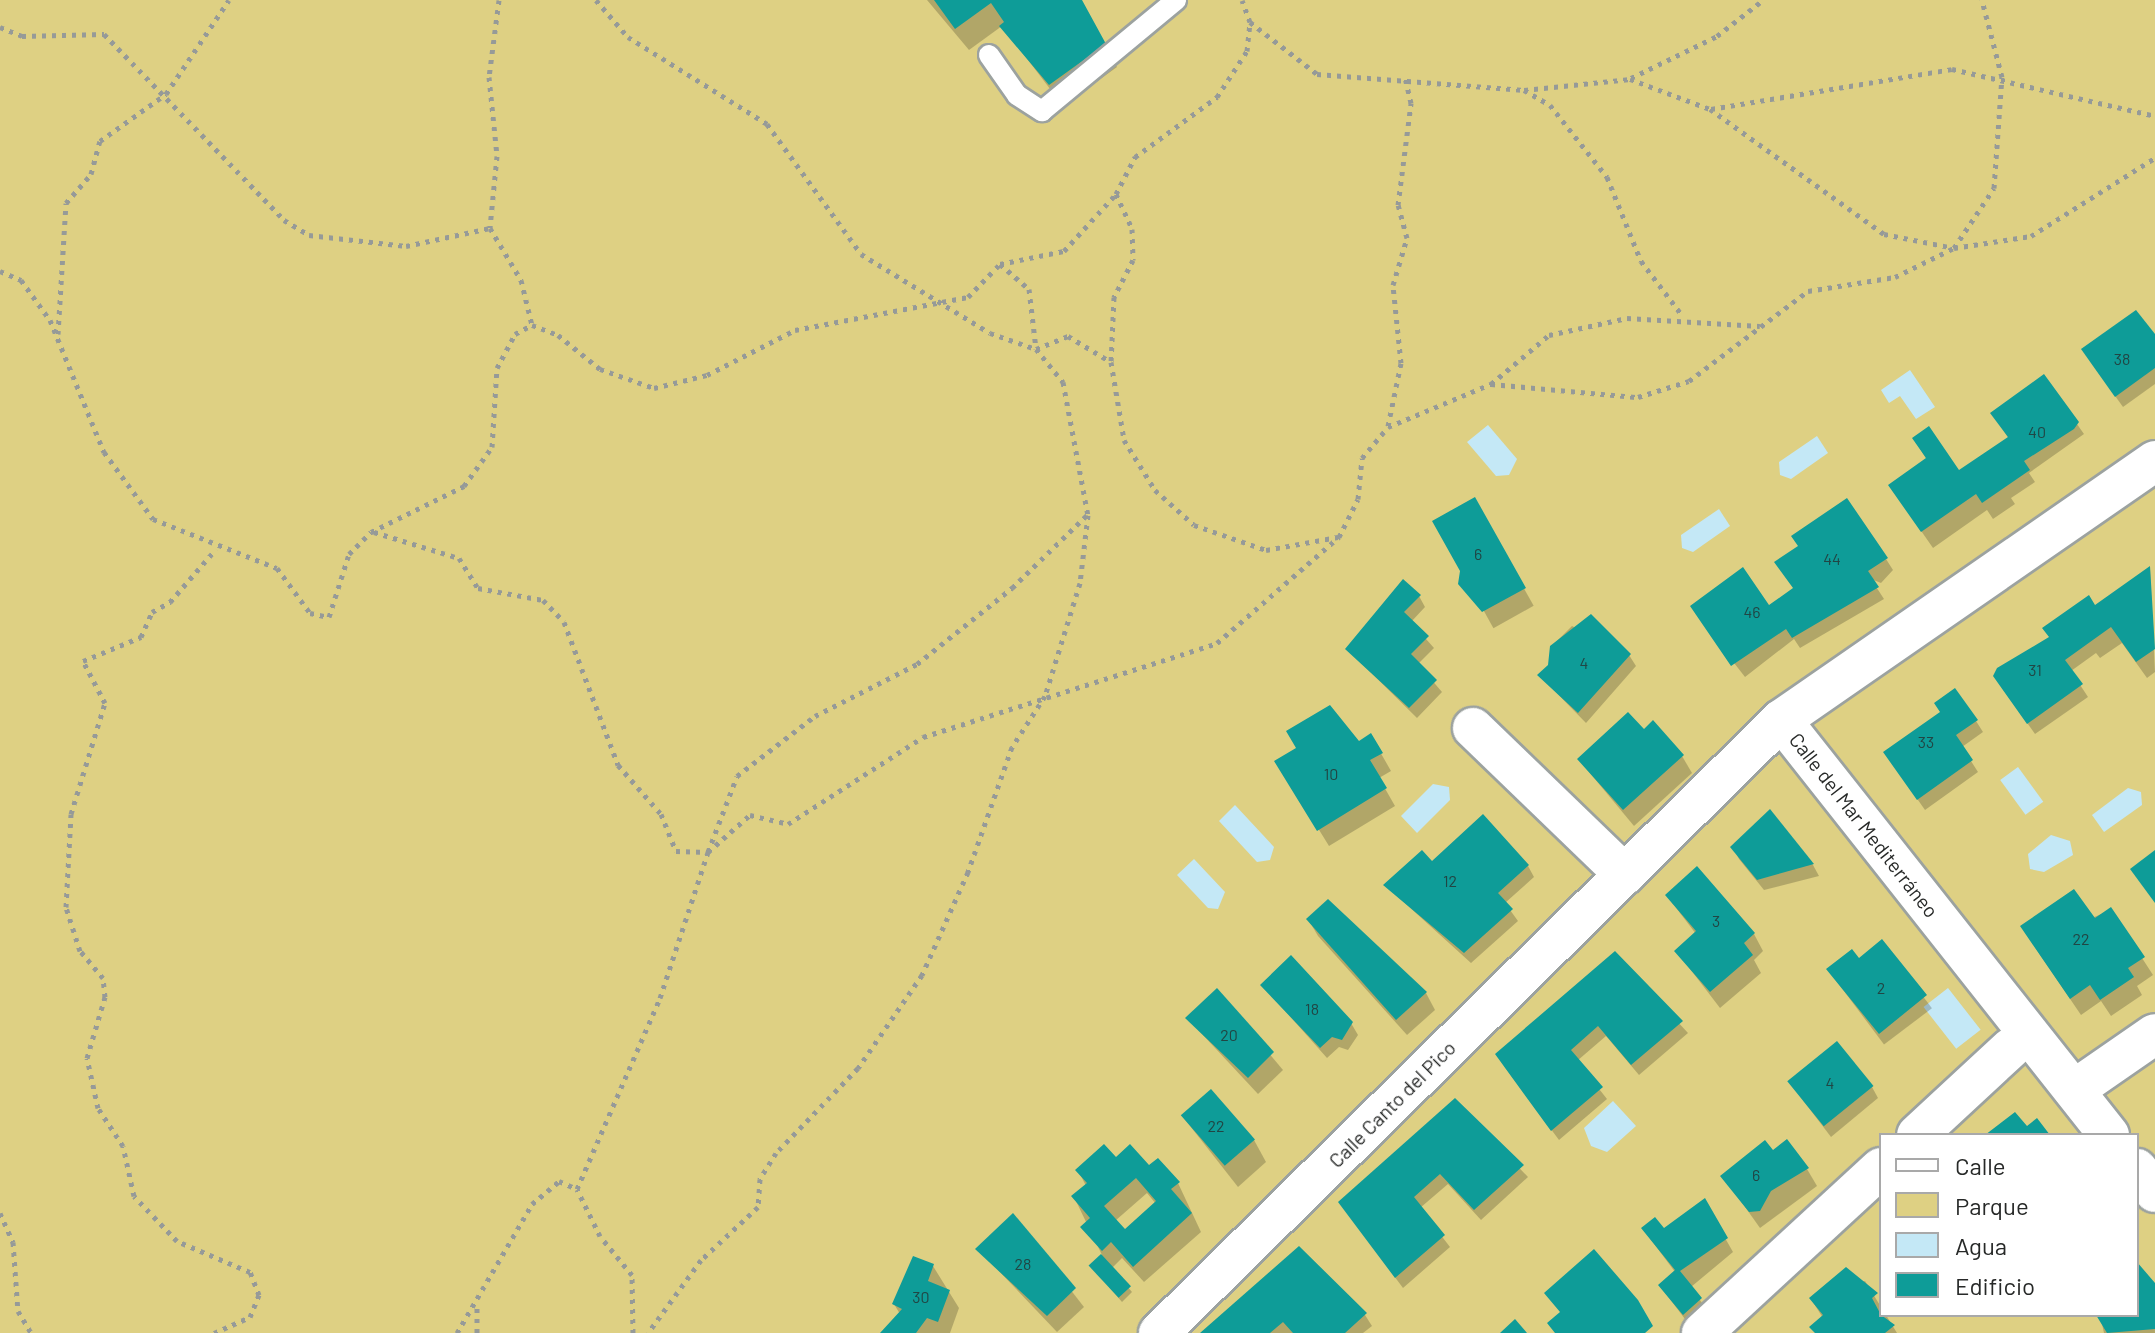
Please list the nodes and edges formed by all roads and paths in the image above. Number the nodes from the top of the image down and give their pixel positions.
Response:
1 (229, 0) edge
2 (499, 0) edge
3 (596, 0) edge
4 (1176, 0) edge
5 (1242, 0) edge
6 (1763, 0) edge
7 (1982, 0) edge
8 (1250, 22) junction
9 (0, 27) edge
10 (989, 55) dead end
11 (2002, 77) junction
12 (1405, 78) junction
13 (1630, 79) junction
14 (1524, 90) junction
15 (166, 94) junction
16 (1710, 109) junction
17 (2155, 116) edge
18 (2155, 158) edge
19 (1116, 194) junction
20 (490, 228) junction
21 (1954, 248) junction
22 (1000, 264) junction
23 (0, 271) edge
24 (935, 302) junction
25 (1682, 316) junction
26 (532, 325) junction
27 (1760, 326) junction
28 (58, 338) junction
29 (1036, 349) junction
30 (1111, 362) junction
31 (1491, 384) junction
32 (1388, 427) junction
33 (2155, 461) edge
34 (1088, 515) junction
35 (371, 532) junction
36 (1339, 537) junction
37 (216, 549) junction
38 (1045, 696) junction
39 (1781, 720) junction
40 (1473, 728) dead end
41 (708, 852) junction
42 (1625, 875) junction
43 (2155, 1034) edge
44 (2011, 1048) dead end
45 (2074, 1090) junction
46 (1919, 1133) edge
47 (2107, 1133) edge
48 (1879, 1170) edge
49 (2139, 1172) edge
50 (577, 1189) junction
51 (2155, 1192) edge
52 (0, 1213) edge
53 (477, 1305) junction
54 (31, 1333) edge
55 (214, 1333) edge
56 (457, 1333) edge
57 (477, 1333) edge
58 (633, 1333) edge
59 (648, 1333) edge
60 (1159, 1333) edge
61 (1702, 1333) edge

1 - 15 path
2 - 20 path
3 - 24 path
4 - 10 lane
5 - 8 path
6 - 13 path
7 - 11 path
8 - 12 path
8 - 19 path
9 - 15 path
11 - 16 path
11 - 17 path
11 - 21 path
12 - 14 path
12 - 32 path
13 - 14 path
13 - 16 path
14 - 25 path
15 - 20 path
15 - 28 path
16 - 21 path
18 - 21 path
19 - 22 path
19 - 30 path
20 - 26 path
21 - 27 path
22 - 24 path
22 - 29 path
23 - 28 path
24 - 26 path
24 - 29 path
25 - 27 path
25 - 31 path
26 - 35 path
27 - 31 path
28 - 37 path
29 - 30 path
29 - 34 path
30 - 36 path
31 - 32 path
32 - 36 path
33 - 39 street, Calle del Mar Mediterráneo
34 - 38 path
34 - 41 path
35 - 37 path
35 - 41 path
36 - 38 path
37 - 55 path
38 - 41 path
38 - 59 path
39 - 42 street, Calle Canto del Pico
39 - 45 street, Calle del Mar Mediterráneo
40 - 42 street
41 - 50 path
42 - 60 street, Calle Canto del Pico
43 - 45 street
44 - 46 street
45 - 47 street, Calle del Mar Mediterráneo
48 - 61 street
49 - 51 street
50 - 53 path
50 - 58 path
52 - 54 path
53 - 56 path
53 - 57 path

